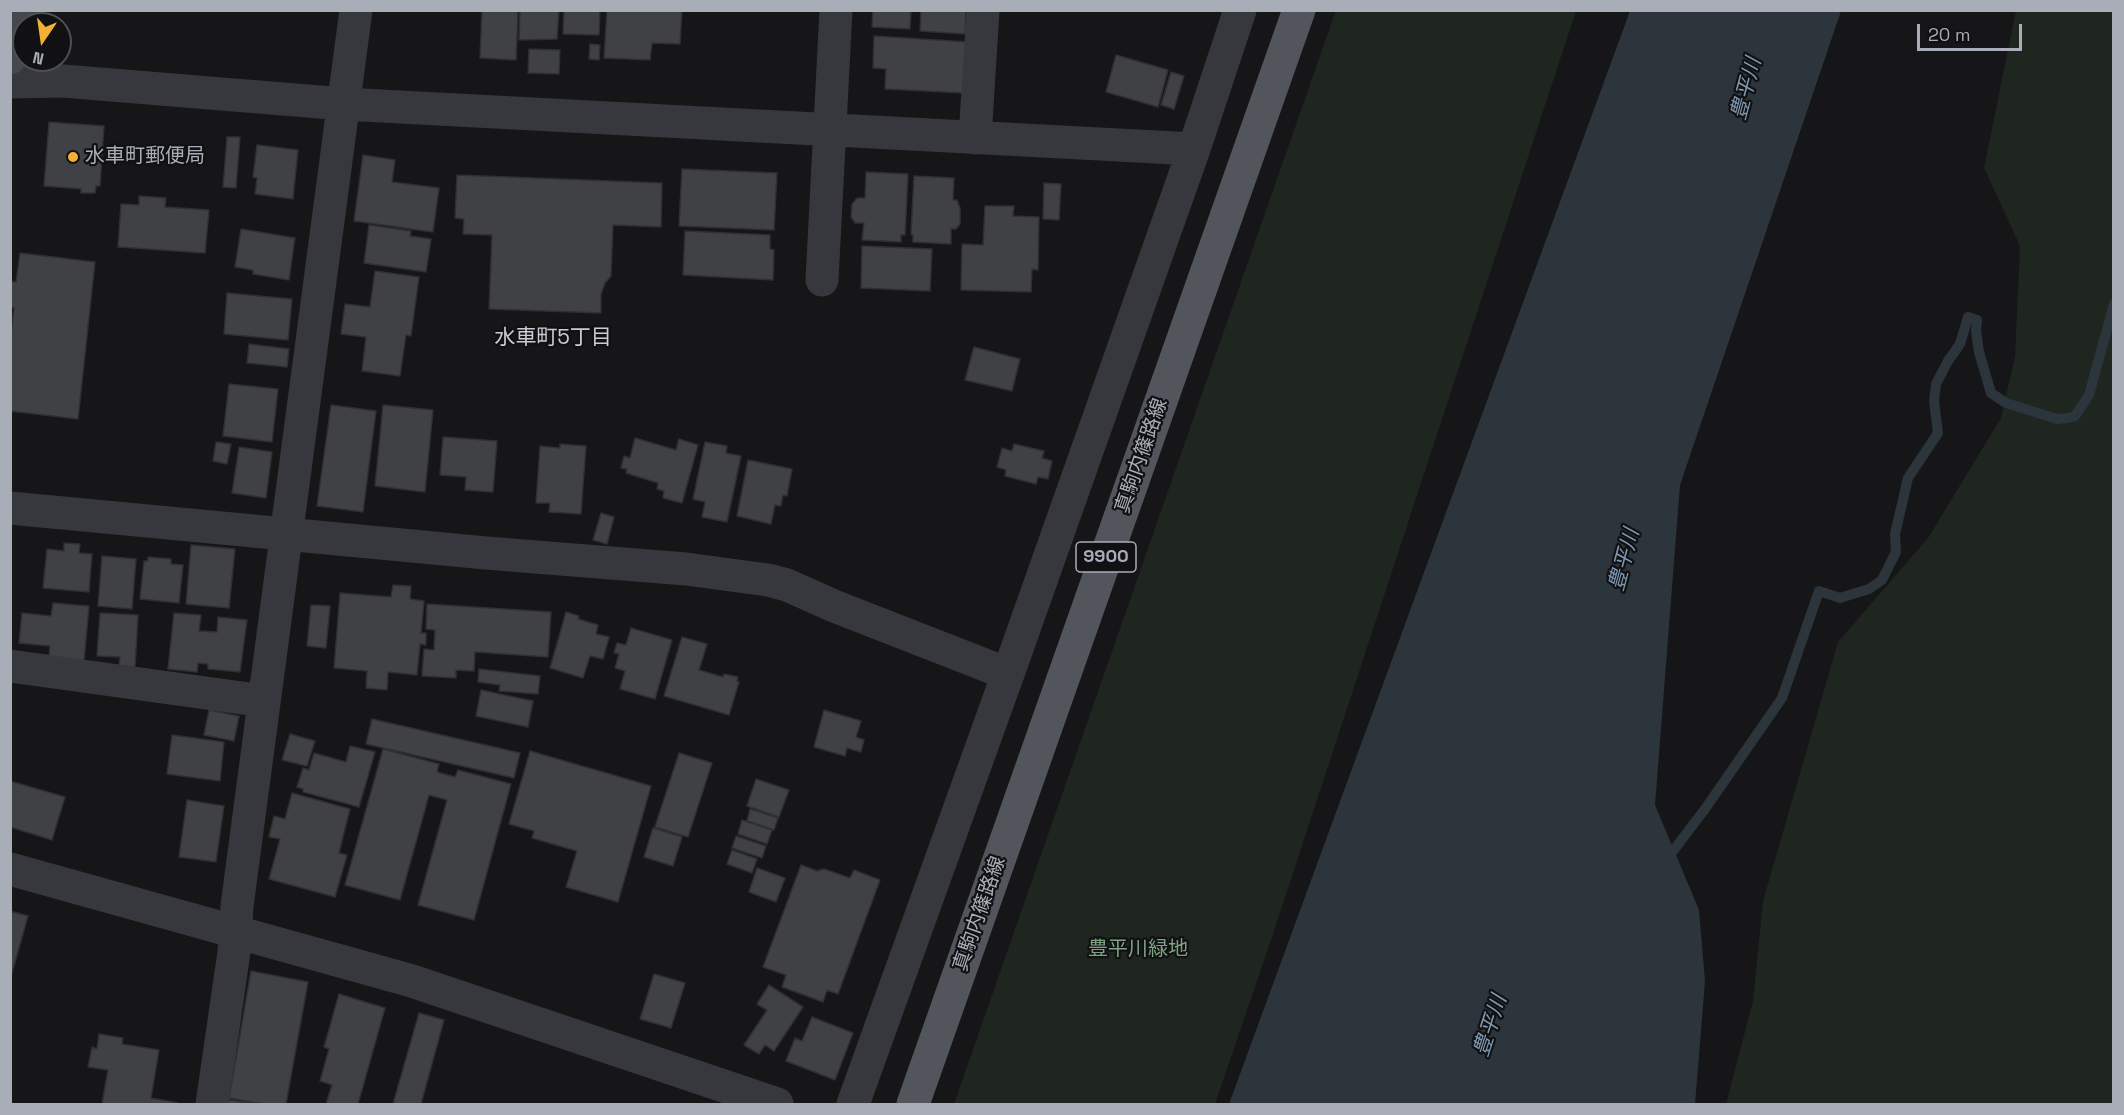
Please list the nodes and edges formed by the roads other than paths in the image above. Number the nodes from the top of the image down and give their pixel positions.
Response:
1 (26, 10) edge
2 (356, 10) edge
3 (836, 10) edge
4 (983, 10) edge
5 (1240, 10) edge
6 (1299, 10) edge
7 (10, 58) edge
8 (10, 82) edge
9 (344, 104) junction
10 (829, 131) junction
11 (975, 138) junction
12 (1194, 149) junction
13 (822, 280) dead end
14 (10, 508) edge
15 (287, 534) junction
16 (10, 666) edge
17 (1008, 674) junction
18 (264, 702) junction
19 (10, 869) edge
20 (235, 931) junction
21 (212, 1104) edge
22 (777, 1104) edge
23 (853, 1104) edge
24 (913, 1104) edge

1 - 7 street
2 - 9 street
3 - 10 street
4 - 11 street
5 - 12 street
6 - 24 main road, 真駒内篠路線 / 9900
8 - 9 street
9 - 10 street
9 - 15 street
10 - 11 street
10 - 13 street
11 - 12 street
12 - 17 street
14 - 15 street
15 - 17 street
15 - 18 street
16 - 18 street
17 - 23 street
18 - 20 street
19 - 20 street
20 - 21 street
20 - 22 street

